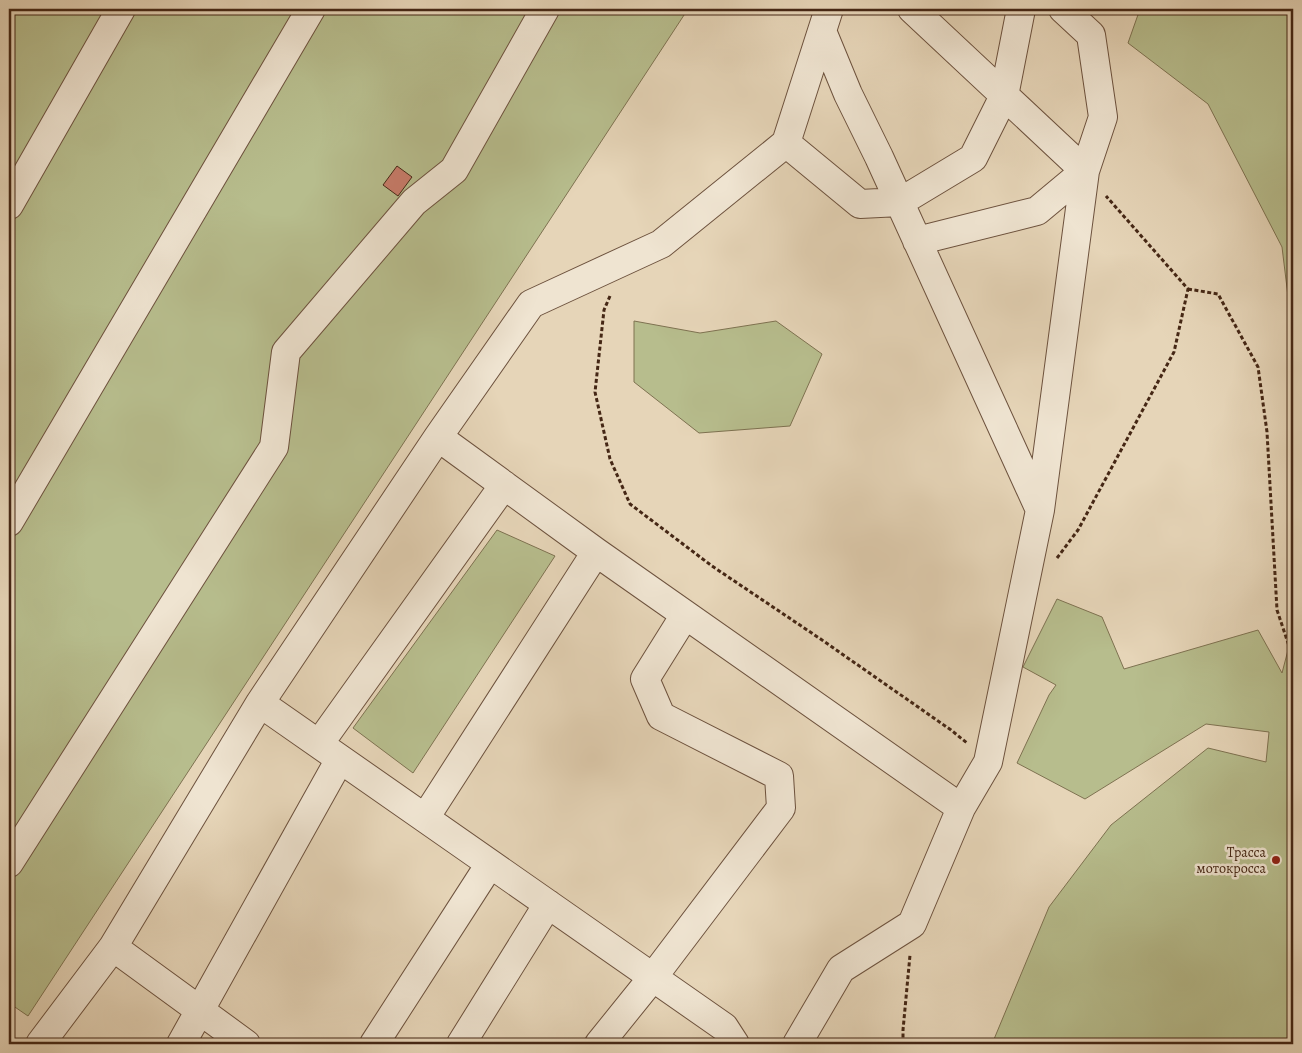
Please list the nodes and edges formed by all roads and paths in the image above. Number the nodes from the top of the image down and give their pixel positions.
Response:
1 (121, 9) edge
2 (311, 9) edge
3 (545, 9) edge
4 (912, 9) edge
5 (1022, 9) edge
6 (1063, 9) edge
7 (825, 20) edge
8 (1004, 96) junction
9 (786, 143) junction
10 (1085, 171) junction
11 (900, 202) junction
12 (9, 205) edge
13 (917, 241) junction
14 (623, 261) junction
15 (1188, 289) junction
16 (438, 437) junction
17 (504, 485) junction
18 (1040, 510) junction
19 (9, 522) edge
20 (596, 552) junction
21 (1055, 560) dead end
22 (685, 615) junction
23 (1293, 658) edge
24 (260, 703) junction
25 (330, 751) junction
26 (988, 762) junction
27 (961, 808) junction
28 (425, 818) junction
29 (9, 862) edge
30 (490, 864) junction
31 (548, 904) junction
32 (912, 924) junction
33 (113, 947) junction
34 (653, 978) junction
35 (199, 1011) junction
36 (40, 1044) edge
37 (181, 1044) edge
38 (246, 1044) edge
39 (374, 1044) edge
40 (461, 1044) edge
41 (599, 1044) edge
42 (735, 1044) edge
43 (797, 1044) edge
44 (903, 1044) edge

1 - 12 lane
2 - 19 lane
3 - 29 lane
4 - 8 lane
5 - 8 lane
6 - 10 lane
7 - 9 lane
7 - 11 lane
8 - 10 lane
8 - 11 lane
9 - 11 lane
9 - 14 lane
10 - 13 lane
10 - 15 path
10 - 18 lane
11 - 13 lane
13 - 18 lane
14 - 16 lane
14 - 26 path
15 - 21 path
15 - 23 path
16 - 17 lane
16 - 24 lane
17 - 20 lane
17 - 25 lane
18 - 26 lane
20 - 22 lane
20 - 28 lane
22 - 27 lane
22 - 34 lane
24 - 25 lane
24 - 33 lane
25 - 28 lane
25 - 35 lane
26 - 27 lane
27 - 32 lane
28 - 30 lane
30 - 31 lane
30 - 39 lane
31 - 34 lane
31 - 40 lane
32 - 43 lane
32 - 44 path
33 - 35 lane
33 - 36 lane
34 - 41 lane
34 - 42 lane
35 - 37 lane
35 - 38 lane

